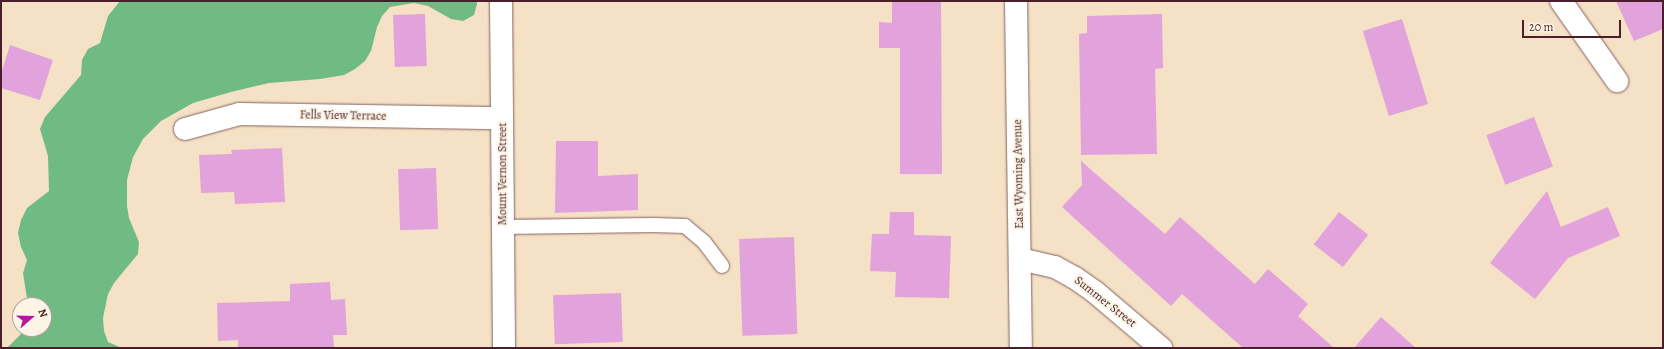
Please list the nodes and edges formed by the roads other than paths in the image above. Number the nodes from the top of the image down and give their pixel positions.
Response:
1 (502, 1) edge
2 (1016, 1) edge
3 (1561, 1) edge
4 (1617, 81) dead end
5 (502, 118) junction
6 (185, 129) dead end
7 (503, 227) junction
8 (1020, 259) junction
9 (722, 266) dead end
10 (504, 348) edge
11 (1021, 348) edge
12 (1161, 348) edge

1 - 5 street, Mount Vernon Street
2 - 8 street, East Wyoming Avenue
3 - 4 street
5 - 6 street, Fells View Terrace
5 - 7 street, Mount Vernon Street
7 - 9 lane
7 - 10 street, Mount Vernon Street
8 - 11 street, East Wyoming Avenue
8 - 12 street, Summer Street

